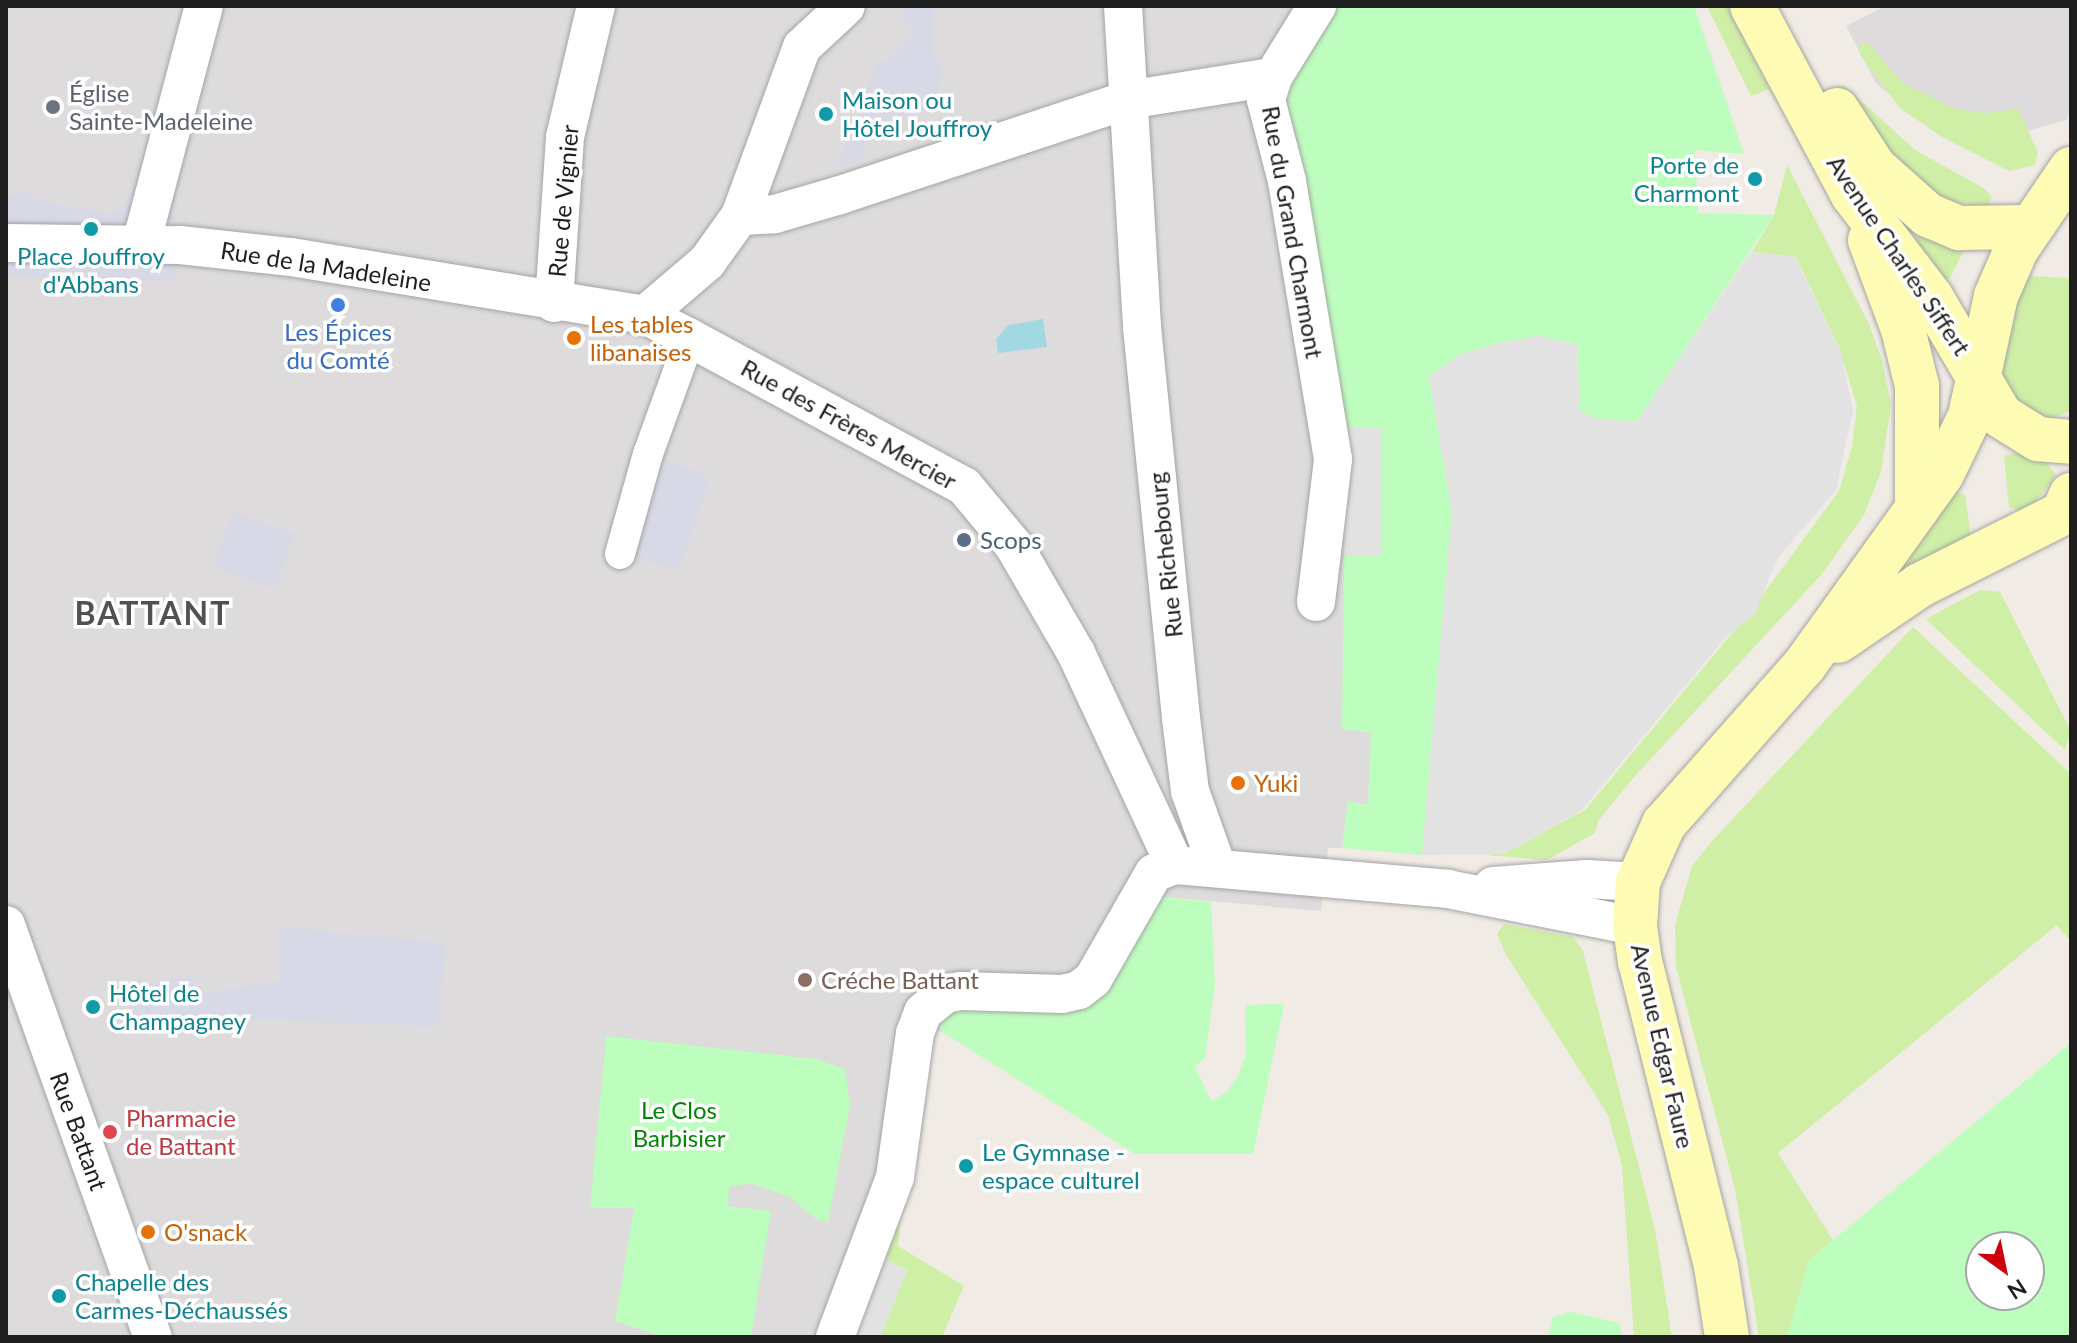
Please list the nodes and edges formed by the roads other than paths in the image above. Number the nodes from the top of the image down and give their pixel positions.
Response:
1 (204, 6) edge
2 (596, 6) edge
3 (846, 6) edge
4 (1123, 6) edge
5 (1317, 6) edge
6 (1752, 6) edge
7 (1783, 6) edge
8 (1273, 77) junction
9 (1127, 100) junction
10 (2071, 169) edge
11 (1853, 195) junction
12 (740, 216) junction
13 (2030, 227) junction
14 (6, 243) edge
15 (141, 244) junction
16 (554, 303) junction
17 (645, 315) junction
18 (690, 338) junction
19 (1978, 376) junction
20 (2071, 442) edge
21 (1917, 509) junction
22 (2068, 519) edge
23 (620, 554) dead end
24 (1316, 602) dead end
25 (1804, 666) junction
26 (1175, 865) junction
27 (1217, 867) junction
28 (1638, 882) junction
29 (1448, 889) junction
30 (6, 925) edge
31 (1635, 926) junction
32 (17, 991) edge
33 (153, 1337) edge
34 (835, 1337) edge
35 (1727, 1337) edge

1 - 15 street
2 - 16 street, Rue de Vignier
3 - 12 street
4 - 9 street, Rue Richebourg
5 - 8 street
6 - 11 main road, Avenue Charles Siffert
7 - 13 main road, Avenue Charles Siffert
8 - 9 street, Rue du Grand Charmont
8 - 24 street, Rue du Grand Charmont
9 - 12 street, Rue du Grand Charmont
9 - 27 street, Rue Richebourg
10 - 13 main road
11 - 19 main road, Avenue Charles Siffert
11 - 21 main road
12 - 17 street
13 - 19 main road
14 - 15 street, Rue de la Madeleine
15 - 16 street, Rue de la Madeleine
16 - 17 street, Rue de la Madeleine
17 - 18 street, Rue des Frères Mercier
18 - 23 street
18 - 26 street, Rue des Frères Mercier
19 - 20 main road, Avenue Charles Siffert
19 - 21 main road
21 - 25 main road
22 - 25 main road
25 - 28 main road, Avenue Edgar Faure
26 - 27 street
26 - 34 street
27 - 29 street
28 - 29 street
28 - 31 main road, Avenue Edgar Faure
29 - 31 street
30 - 32 street, Rue Battant
31 - 35 main road, Avenue Edgar Faure
32 - 33 street, Rue Battant

